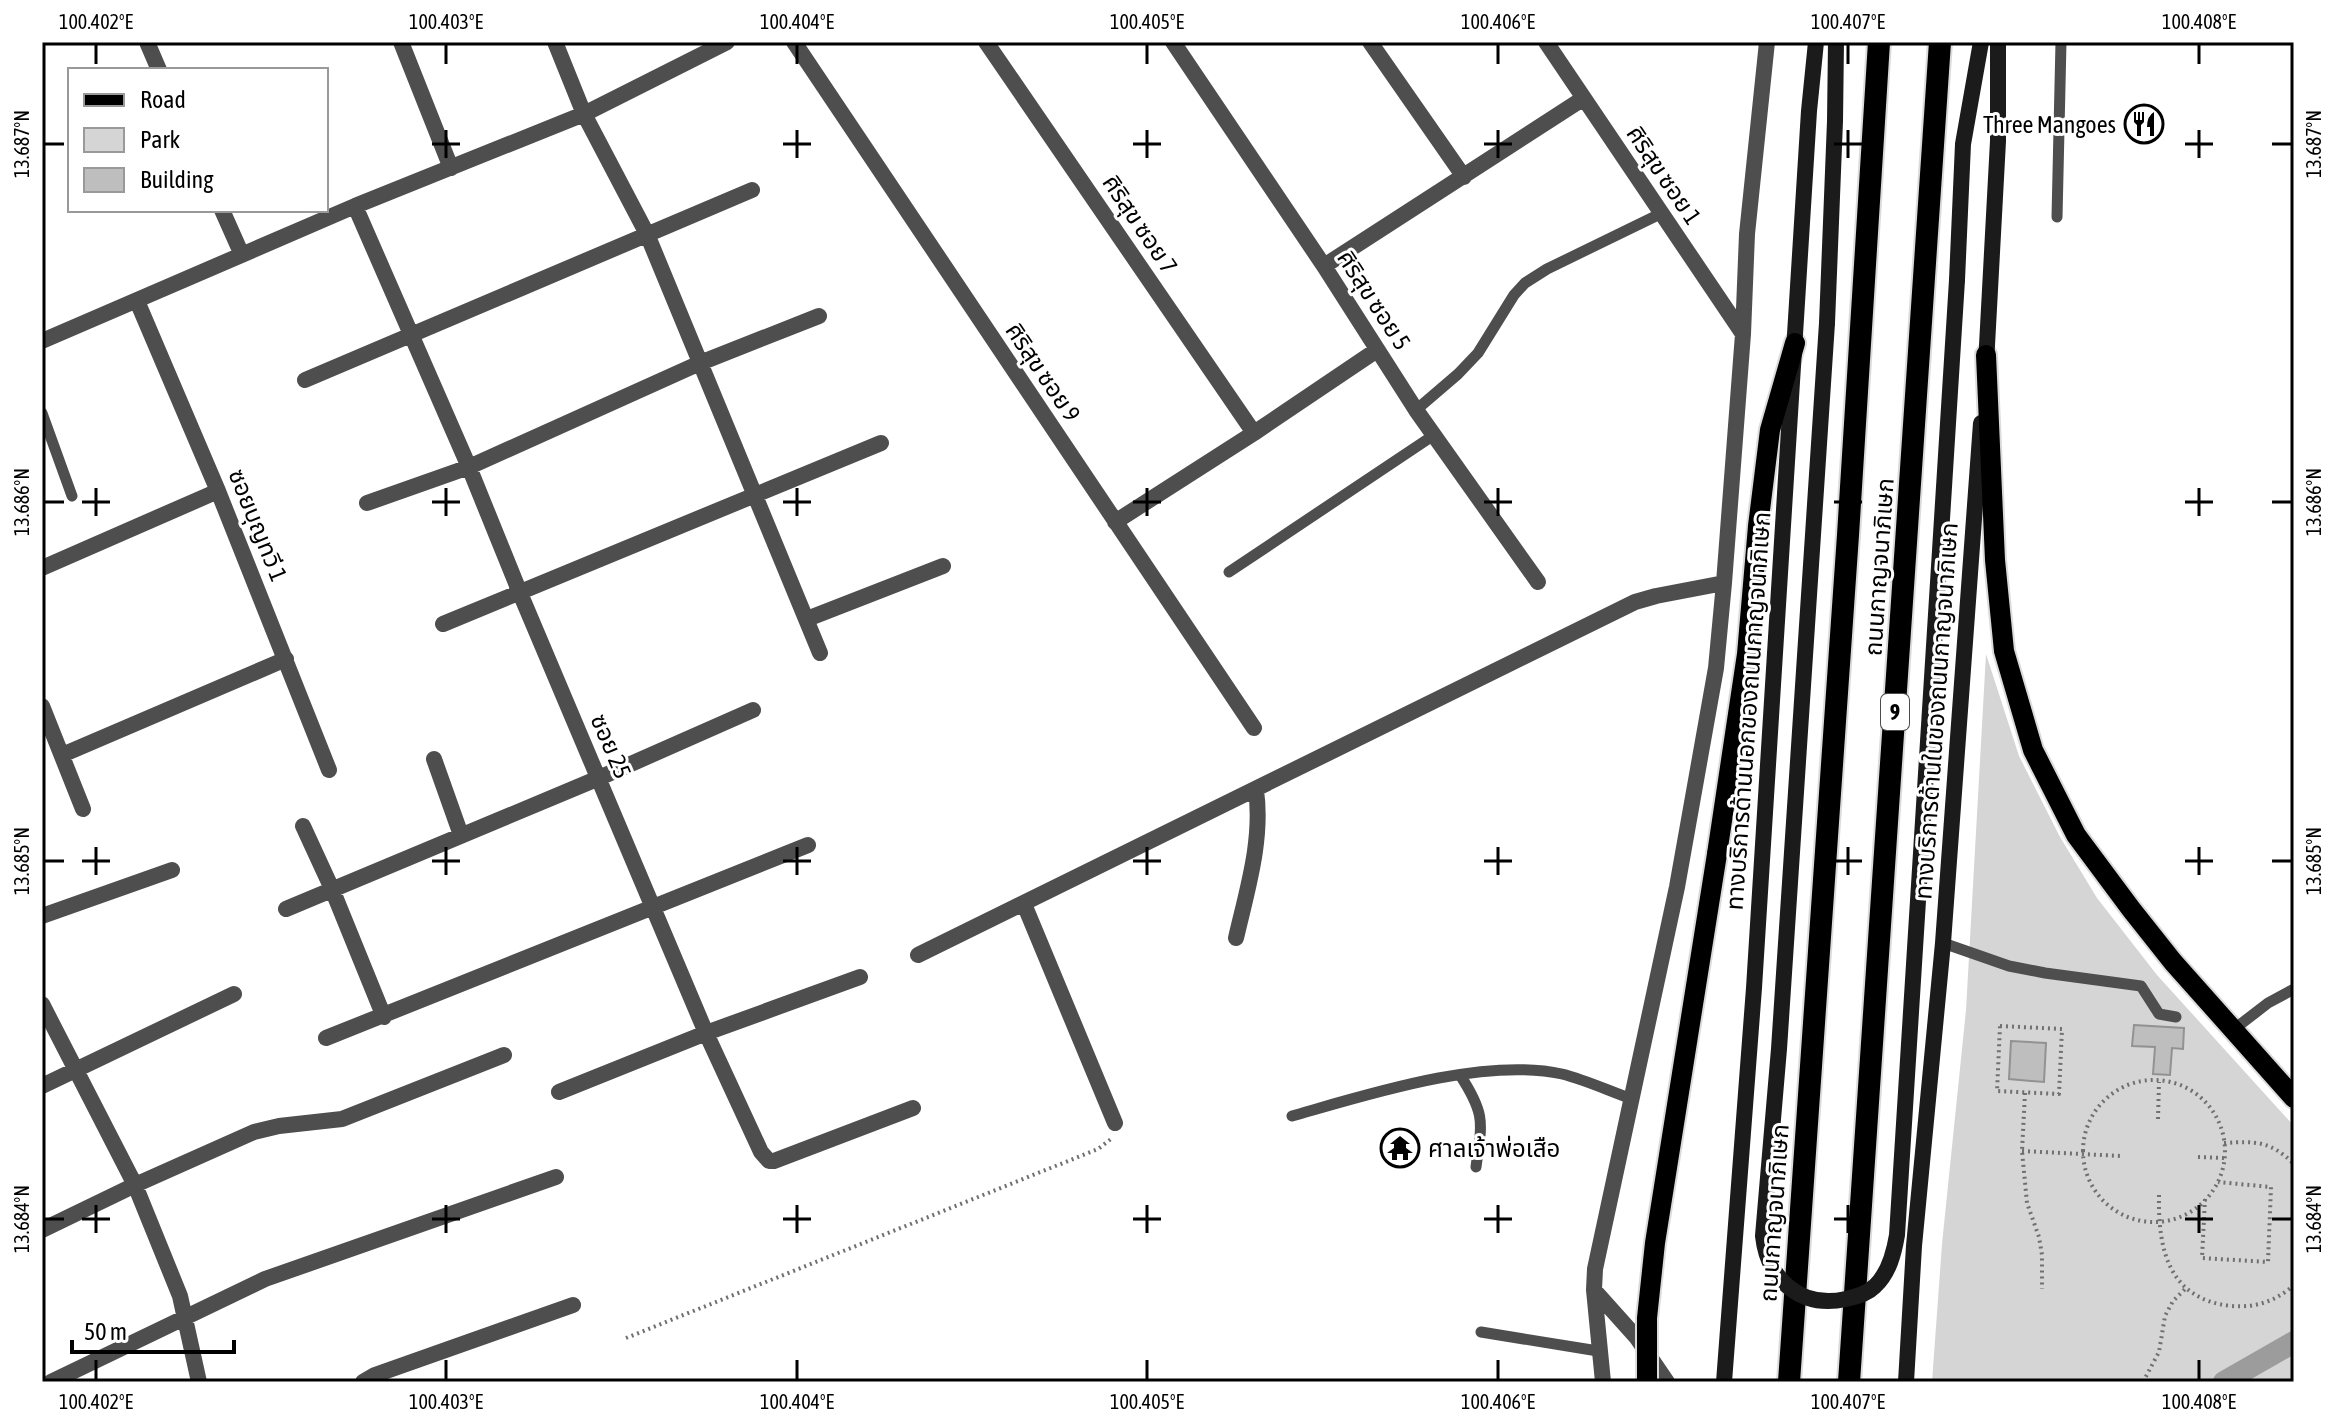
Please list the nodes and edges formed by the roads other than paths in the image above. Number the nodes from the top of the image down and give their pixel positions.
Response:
1 (147, 42) edge
2 (401, 42) edge
3 (555, 42) edge
4 (727, 42) edge
5 (794, 42) edge
6 (986, 42) edge
7 (1173, 42) edge
8 (1370, 42) edge
9 (1546, 42) edge
10 (1767, 42) edge
11 (1816, 42) edge
12 (1836, 42) edge
13 (1879, 42) edge
14 (1940, 42) edge
15 (1981, 42) edge
16 (1998, 42) edge
17 (2061, 42) edge
18 (158, 68) edge
19 (1584, 98) junction
20 (584, 114) junction
21 (451, 168) junction
22 (1464, 177) junction
23 (752, 190) dead end
24 (355, 206) junction
25 (223, 212) edge
26 (1660, 214) junction
27 (2057, 217) dead end
28 (647, 234) junction
29 (242, 255) junction
30 (1324, 266) junction
31 (137, 301) junction
32 (819, 316) dead end
33 (1743, 334) junction
34 (411, 336) junction
35 (42, 341) edge
36 (1795, 343) junction
37 (1377, 350) junction
38 (1986, 355) junction
39 (700, 363) junction
40 (305, 380) dead end
41 (1416, 410) junction
42 (42, 413) edge
43 (1254, 433) junction
44 (1434, 435) junction
45 (881, 443) dead end
46 (469, 467) junction
47 (218, 491) junction
48 (754, 494) junction
49 (72, 496) dead end
50 (367, 503) dead end
51 (1115, 522) junction
52 (943, 566) dead end
53 (42, 568) edge
54 (1229, 572) dead end
55 (1538, 582) dead end
56 (1724, 583) junction
57 (520, 593) junction
58 (807, 619) junction
59 (443, 624) dead end
60 (820, 653) dead end
61 (286, 659) junction
62 (42, 706) edge
63 (753, 710) dead end
64 (1254, 728) dead end
65 (62, 755) junction
66 (434, 759) dead end
67 (329, 770) dead end
68 (599, 778) junction
69 (1256, 790) junction
70 (83, 809) dead end
71 (303, 826) dead end
72 (461, 835) junction
73 (808, 845) dead end
74 (172, 870) dead end
75 (332, 889) junction
76 (1024, 904) junction
77 (286, 909) dead end
78 (654, 909) junction
79 (42, 916) edge
80 (1236, 938) dead end
81 (1943, 943) junction
82 (918, 955) dead end
83 (860, 977) dead end
84 (2294, 989) edge
85 (234, 994) dead end
86 (42, 1004) edge
87 (384, 1017) junction
88 (2176, 1017) dead end
89 (2233, 1030) junction
90 (706, 1033) junction
91 (326, 1038) dead end
92 (504, 1055) dead end
93 (76, 1069) junction
94 (1460, 1075) junction
95 (42, 1086) edge
96 (559, 1092) dead end
97 (2294, 1098) edge
98 (1632, 1099) junction
99 (913, 1108) dead end
100 (1292, 1116) dead end
101 (1115, 1123) road end
102 (1476, 1167) dead end
103 (556, 1177) dead end
104 (135, 1185) junction
105 (42, 1230) edge
106 (1594, 1290) junction
107 (573, 1305) dead end
108 (186, 1316) junction
109 (1481, 1332) dead end
110 (1598, 1351) junction
111 (51, 1382) edge
112 (199, 1382) edge
113 (363, 1382) edge
114 (1603, 1382) edge
115 (1647, 1382) edge
116 (1667, 1382) edge
117 (1724, 1382) edge
118 (1789, 1382) edge
119 (1849, 1382) edge
120 (1906, 1382) edge

1 - 18 street
2 - 21 street
3 - 20 street
4 - 20 street
5 - 51 street, ศิริสุข ซอย 9
6 - 43 street, ศิริสุข ซอย 7
7 - 30 street, ศิริสุข ซอย 5
8 - 22 street
9 - 19 street, ศิริสุข ซอย 1
10 - 33 street
11 - 36 main road, ทางบริการด้านนอกของถนนกาญจนาภิเษก
12 - 15 main road, bridge
13 - 118 highway, ถนนกาญจนาภิเษก
14 - 119 highway, ถนนกาญจนาภิเษก / 9
16 - 38 main road, ทางบริการด้านในของถนนกาญจนาภิเษก
17 - 27 lane
19 - 22 street
19 - 26 street, ศิริสุข ซอย 1
20 - 21 street
20 - 28 street
21 - 24 street
22 - 30 street
23 - 28 street
24 - 29 street
24 - 34 street, ซอย 25
25 - 29 street
26 - 33 street, ศิริสุข ซอย 1
26 - 41 lane
28 - 34 street
28 - 39 street
29 - 31 street
30 - 37 street, ศิริสุข ซอย 5
31 - 35 street
31 - 47 street, ซอยบุญทวี 1
32 - 39 street
33 - 56 street
34 - 40 street
34 - 46 street, ซอย 25
36 - 115 main road, bridge
36 - 117 main road, ทางบริการด้านนอกของถนนกาญจนาภิเษก
37 - 41 street, ศิริสุข ซอย 5
37 - 43 street
38 - 81 main road, ทางบริการด้านในของถนนกาญจนาภิเษก
38 - 89 main road
39 - 46 street
39 - 48 street
41 - 44 street, ศิริสุข ซอย 5
42 - 49 lane
43 - 51 street
44 - 54 lane
44 - 55 street, ศิริสุข ซอย 5
45 - 48 street
46 - 50 street
46 - 57 street, ซอย 25
47 - 53 street
47 - 61 street, ซอยบุญทวี 1
48 - 57 street
48 - 58 street
51 - 64 street, ศิริสุข ซอย 9
52 - 58 street
56 - 69 street
56 - 98 street
57 - 59 street
57 - 68 street, ซอย 25
58 - 60 street
61 - 65 street
61 - 67 street, ซอยบุญทวี 1
62 - 65 street
63 - 68 street
65 - 70 street
66 - 72 street
68 - 72 street
68 - 78 street, ซอย 25
69 - 76 street
69 - 80 street
71 - 75 street
72 - 75 street
73 - 78 street
74 - 79 street
75 - 77 street
75 - 87 street
76 - 82 street
76 - 101 street
78 - 87 street
78 - 90 street, ซอย 25
81 - 88 lane
81 - 120 main road, ทางบริการด้านในของถนนกาญจนาภิเษก
83 - 90 street
84 - 89 lane
85 - 93 street
86 - 93 street
87 - 91 street
89 - 97 main road
90 - 96 street
90 - 99 street, ซอย 25
92 - 104 street
93 - 95 street
93 - 104 street
94 - 98 lane
94 - 100 lane
94 - 102 lane
98 - 106 street
103 - 108 street
104 - 105 street
104 - 108 street
106 - 110 street
106 - 116 street
107 - 113 street
108 - 111 street
108 - 112 street
109 - 110 lane
110 - 114 street

